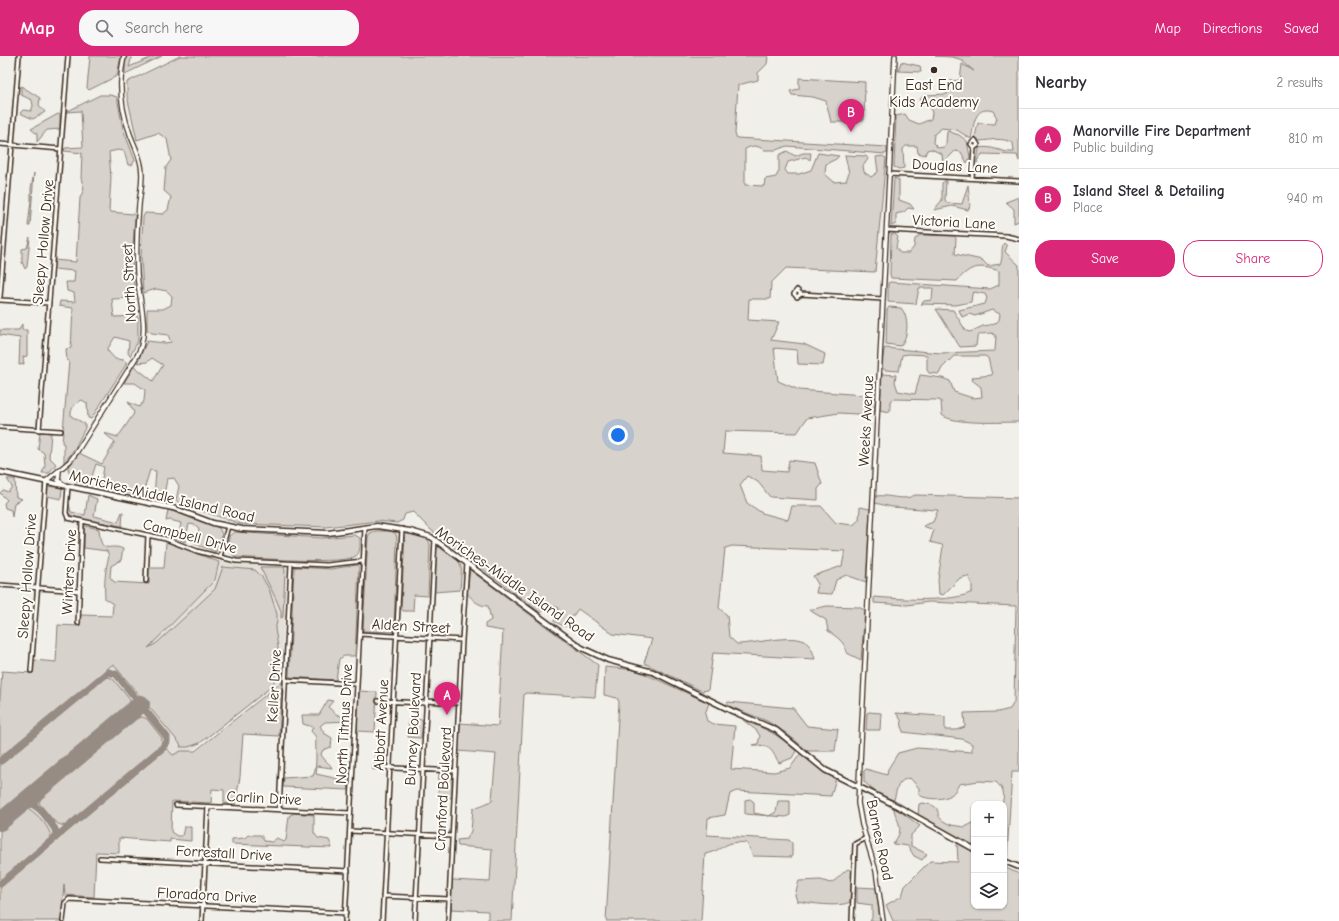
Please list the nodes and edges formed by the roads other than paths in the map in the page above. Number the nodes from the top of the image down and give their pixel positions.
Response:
1 (19, 56) edge
2 (68, 56) edge
3 (124, 56) edge
4 (895, 56) edge
5 (0, 144) edge
6 (12, 145) junction
7 (974, 148) dead end
8 (61, 149) junction
9 (890, 174) junction
10 (972, 178) junction
11 (1019, 181) edge
12 (887, 230) junction
13 (1019, 239) edge
14 (801, 294) dead end
15 (0, 297) edge
16 (883, 298) junction
17 (0, 300) edge
18 (49, 303) junction
19 (0, 427) edge
20 (39, 430) junction
21 (61, 431) dead end
22 (59, 471) junction
23 (0, 472) edge
24 (46, 482) junction
25 (66, 485) junction
26 (82, 522) junction
27 (228, 526) junction
28 (365, 528) junction
29 (402, 529) junction
30 (148, 535) junction
31 (435, 539) junction
32 (220, 557) junction
33 (363, 561) junction
34 (467, 563) junction
35 (291, 564) junction
36 (146, 581) dead end
37 (0, 585) edge
38 (37, 588) junction
39 (79, 591) junction
40 (78, 623) dead end
41 (360, 634) junction
42 (397, 636) junction
43 (429, 638) junction
44 (462, 640) junction
45 (31, 671) dead end
46 (285, 680) junction
47 (357, 684) junction
48 (378, 701) dead end
49 (393, 702) junction
50 (426, 702) junction
51 (458, 703) junction
52 (375, 767) dead end
53 (390, 768) junction
54 (422, 769) junction
55 (455, 771) junction
56 (858, 787) junction
57 (176, 805) dead end
58 (208, 807) junction
59 (279, 810) junction
60 (350, 813) junction
61 (350, 831) junction
62 (387, 833) junction
63 (419, 835) junction
64 (452, 836) junction
65 (866, 838) junction
66 (971, 848) edge
67 (100, 858) dead end
68 (1007, 862) edge
69 (205, 863) junction
70 (1019, 867) edge
71 (348, 871) junction
72 (383, 896) junction
73 (416, 898) junction
74 (449, 899) junction
75 (202, 906) junction
76 (346, 913) junction
77 (63, 921) edge
78 (202, 921) edge
79 (345, 921) edge
80 (382, 921) edge
81 (415, 921) edge
82 (448, 921) edge
83 (852, 921) edge
84 (883, 921) edge

1 - 6 street
2 - 8 street, Sleepy Hollow Drive
3 - 22 street, North Street
4 - 9 street, Weeks Avenue
5 - 6 street
6 - 8 street
6 - 15 street
7 - 10 street
8 - 18 street, Sleepy Hollow Drive
9 - 10 street, Douglas Lane
9 - 12 street, Weeks Avenue
10 - 11 street, Douglas Lane
12 - 13 street, Victoria Lane
12 - 16 street, Weeks Avenue
14 - 16 street
16 - 56 street, Weeks Avenue
17 - 18 street
18 - 20 street, Sleepy Hollow Drive
19 - 20 street
20 - 21 street
22 - 24 street, North Street
22 - 25 street
23 - 24 main road, Moriches-Middle Island Road
24 - 25 main road, Moriches-Middle Island Road
24 - 38 street, Sleepy Hollow Drive
25 - 26 street, Campbell Drive
25 - 27 main road, Moriches-Middle Island Road
26 - 30 street, Campbell Drive
26 - 39 street, Winters Drive
27 - 28 main road, Moriches-Middle Island Road
27 - 32 street
28 - 29 main road, Moriches-Middle Island Road
28 - 33 street, North Titmus Drive
29 - 31 main road, Moriches-Middle Island Road
29 - 42 street, Abbott Avenue
30 - 32 street, Campbell Drive
30 - 36 street
31 - 34 main road, Moriches-Middle Island Road
31 - 43 street, Burney Boulevard
32 - 35 street, Campbell Drive
33 - 35 street, Campbell Drive
33 - 41 street, North Titmus Drive
34 - 44 street, Cranford Boulevard
34 - 56 main road, Moriches-Middle Island Road
35 - 46 street, Keller Drive
37 - 38 street
38 - 39 street
38 - 45 street, Sleepy Hollow Drive
39 - 40 street, Winters Drive
41 - 42 street, Alden Street
41 - 47 street, North Titmus Drive
42 - 43 street, Alden Street
42 - 49 street, Abbott Avenue
43 - 44 street, Alden Street
43 - 50 street, Burney Boulevard
44 - 51 street, Cranford Boulevard
46 - 47 street
46 - 59 street, Keller Drive
47 - 60 street, North Titmus Drive
48 - 49 street
49 - 50 street
49 - 53 street, Abbott Avenue
50 - 51 street
50 - 54 street, Burney Boulevard
51 - 55 street, Cranford Boulevard
52 - 53 street
53 - 54 street
53 - 62 street, Abbott Avenue
54 - 55 street
54 - 63 street, Burney Boulevard
55 - 64 street, Cranford Boulevard
56 - 65 street, Barnes Road
56 - 66 main road, Moriches-Middle Island Road
57 - 58 street, Carlin Drive
58 - 59 street, Carlin Drive
58 - 69 street
59 - 60 street, Carlin Drive
60 - 61 street, North Titmus Drive
61 - 62 street
61 - 71 street, North Titmus Drive
62 - 63 street
62 - 72 street, Abbott Avenue
63 - 64 street
63 - 73 street, Burney Boulevard
64 - 74 street, Cranford Boulevard
65 - 83 street
65 - 84 street, Barnes Road
67 - 69 street, Forrestall Drive
68 - 70 main road
69 - 71 street, Forrestall Drive
69 - 75 street
71 - 76 street, North Titmus Drive
72 - 73 street
72 - 80 street, Abbott Avenue
73 - 74 street
73 - 81 street, Burney Boulevard
74 - 82 street, Cranford Boulevard
75 - 76 street, Floradora Drive
75 - 77 street, Floradora Drive
75 - 78 street
76 - 79 street, North Titmus Drive

